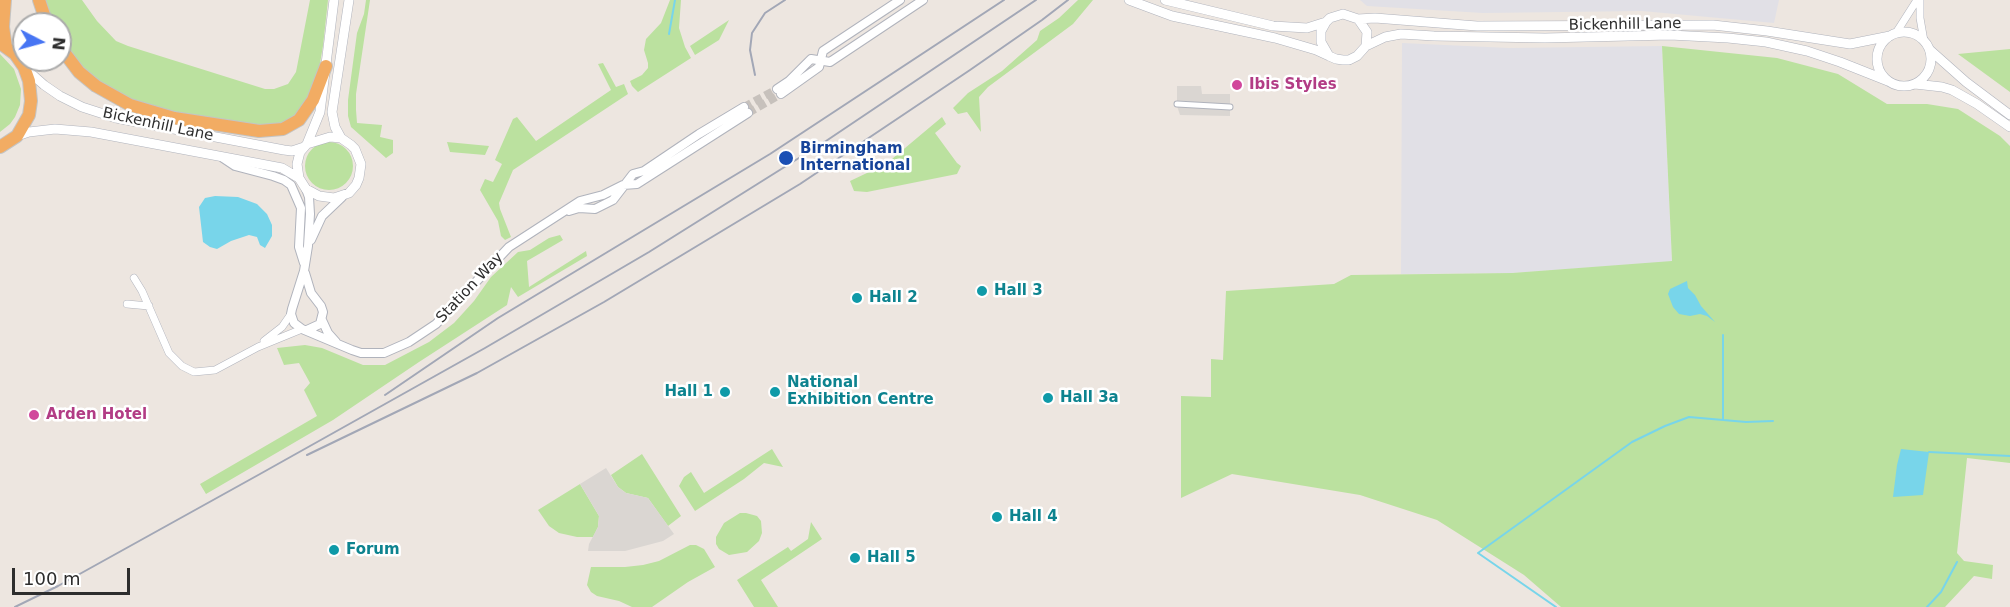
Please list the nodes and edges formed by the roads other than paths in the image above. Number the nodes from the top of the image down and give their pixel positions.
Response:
1 (5, 0) edge
2 (334, 0) edge
3 (349, 0) edge
4 (900, 0) edge
5 (923, 0) edge
6 (1129, 0) edge
7 (1165, 0) edge
8 (1918, 0) edge
9 (1358, 19) junction
10 (1328, 20) junction
11 (1893, 35) junction
12 (1924, 41) junction
13 (3, 45) edge
14 (1366, 46) junction
15 (1930, 50) junction
16 (1329, 56) junction
17 (820, 60) junction
18 (72, 62) edge
19 (326, 66) junction
20 (26, 72) edge
21 (30, 72) edge
22 (1888, 81) junction
23 (1916, 84) junction
24 (779, 92) tunnel mouth
25 (1985, 97) junction
26 (1177, 104) dead end
27 (1230, 107) dead end
28 (2010, 108) edge
29 (746, 110) tunnel mouth
30 (2010, 115) edge
31 (2010, 127) edge
32 (17, 136) junction
33 (341, 138) junction
34 (305, 145) junction
35 (1, 148) edge
36 (220, 155) junction
37 (299, 178) junction
38 (306, 189) junction
39 (342, 197) junction
40 (308, 246) junction
41 (305, 269) junction
42 (134, 279) dead end
43 (316, 300) junction
44 (127, 304) dead end
45 (294, 304) junction
46 (149, 306) junction
47 (291, 314) junction
48 (322, 320) junction
49 (304, 330) junction
50 (339, 345) junction
51 (258, 347) junction

1 - 13 highway
2 - 19 main road
3 - 33 main road
4 - 17 street
5 - 17 street
6 - 16 main road
7 - 10 main road
8 - 11 street
8 - 12 street
9 - 10 main road
9 - 11 main road, Bickenhill Lane
9 - 14 main road
10 - 16 main road
11 - 12 main road
11 - 22 main road
12 - 15 main road
14 - 16 main road
14 - 22 main road, Bickenhill Lane
15 - 23 main road
15 - 25 main road
17 - 24 street
18 - 19 highway
19 - 34 main road
20 - 32 highway
21 - 34 main road, Bickenhill Lane
22 - 23 main road
23 - 31 main road
25 - 28 street
25 - 30 main road
26 - 27 street
29 - 50 street, Station Way
32 - 35 highway
32 - 36 main road, Bickenhill Lane
33 - 34 main road
33 - 39 main road
34 - 37 main road
36 - 37 main road, Bickenhill Lane
36 - 41 street
37 - 38 main road
38 - 39 main road
38 - 40 street
39 - 40 street
40 - 41 street
41 - 43 street
41 - 45 street
42 - 46 street
43 - 45 street
43 - 48 street
44 - 46 street
45 - 47 street
46 - 51 street
47 - 49 street
47 - 51 street
48 - 49 street
48 - 50 street
49 - 50 street, Station Way
49 - 51 street

